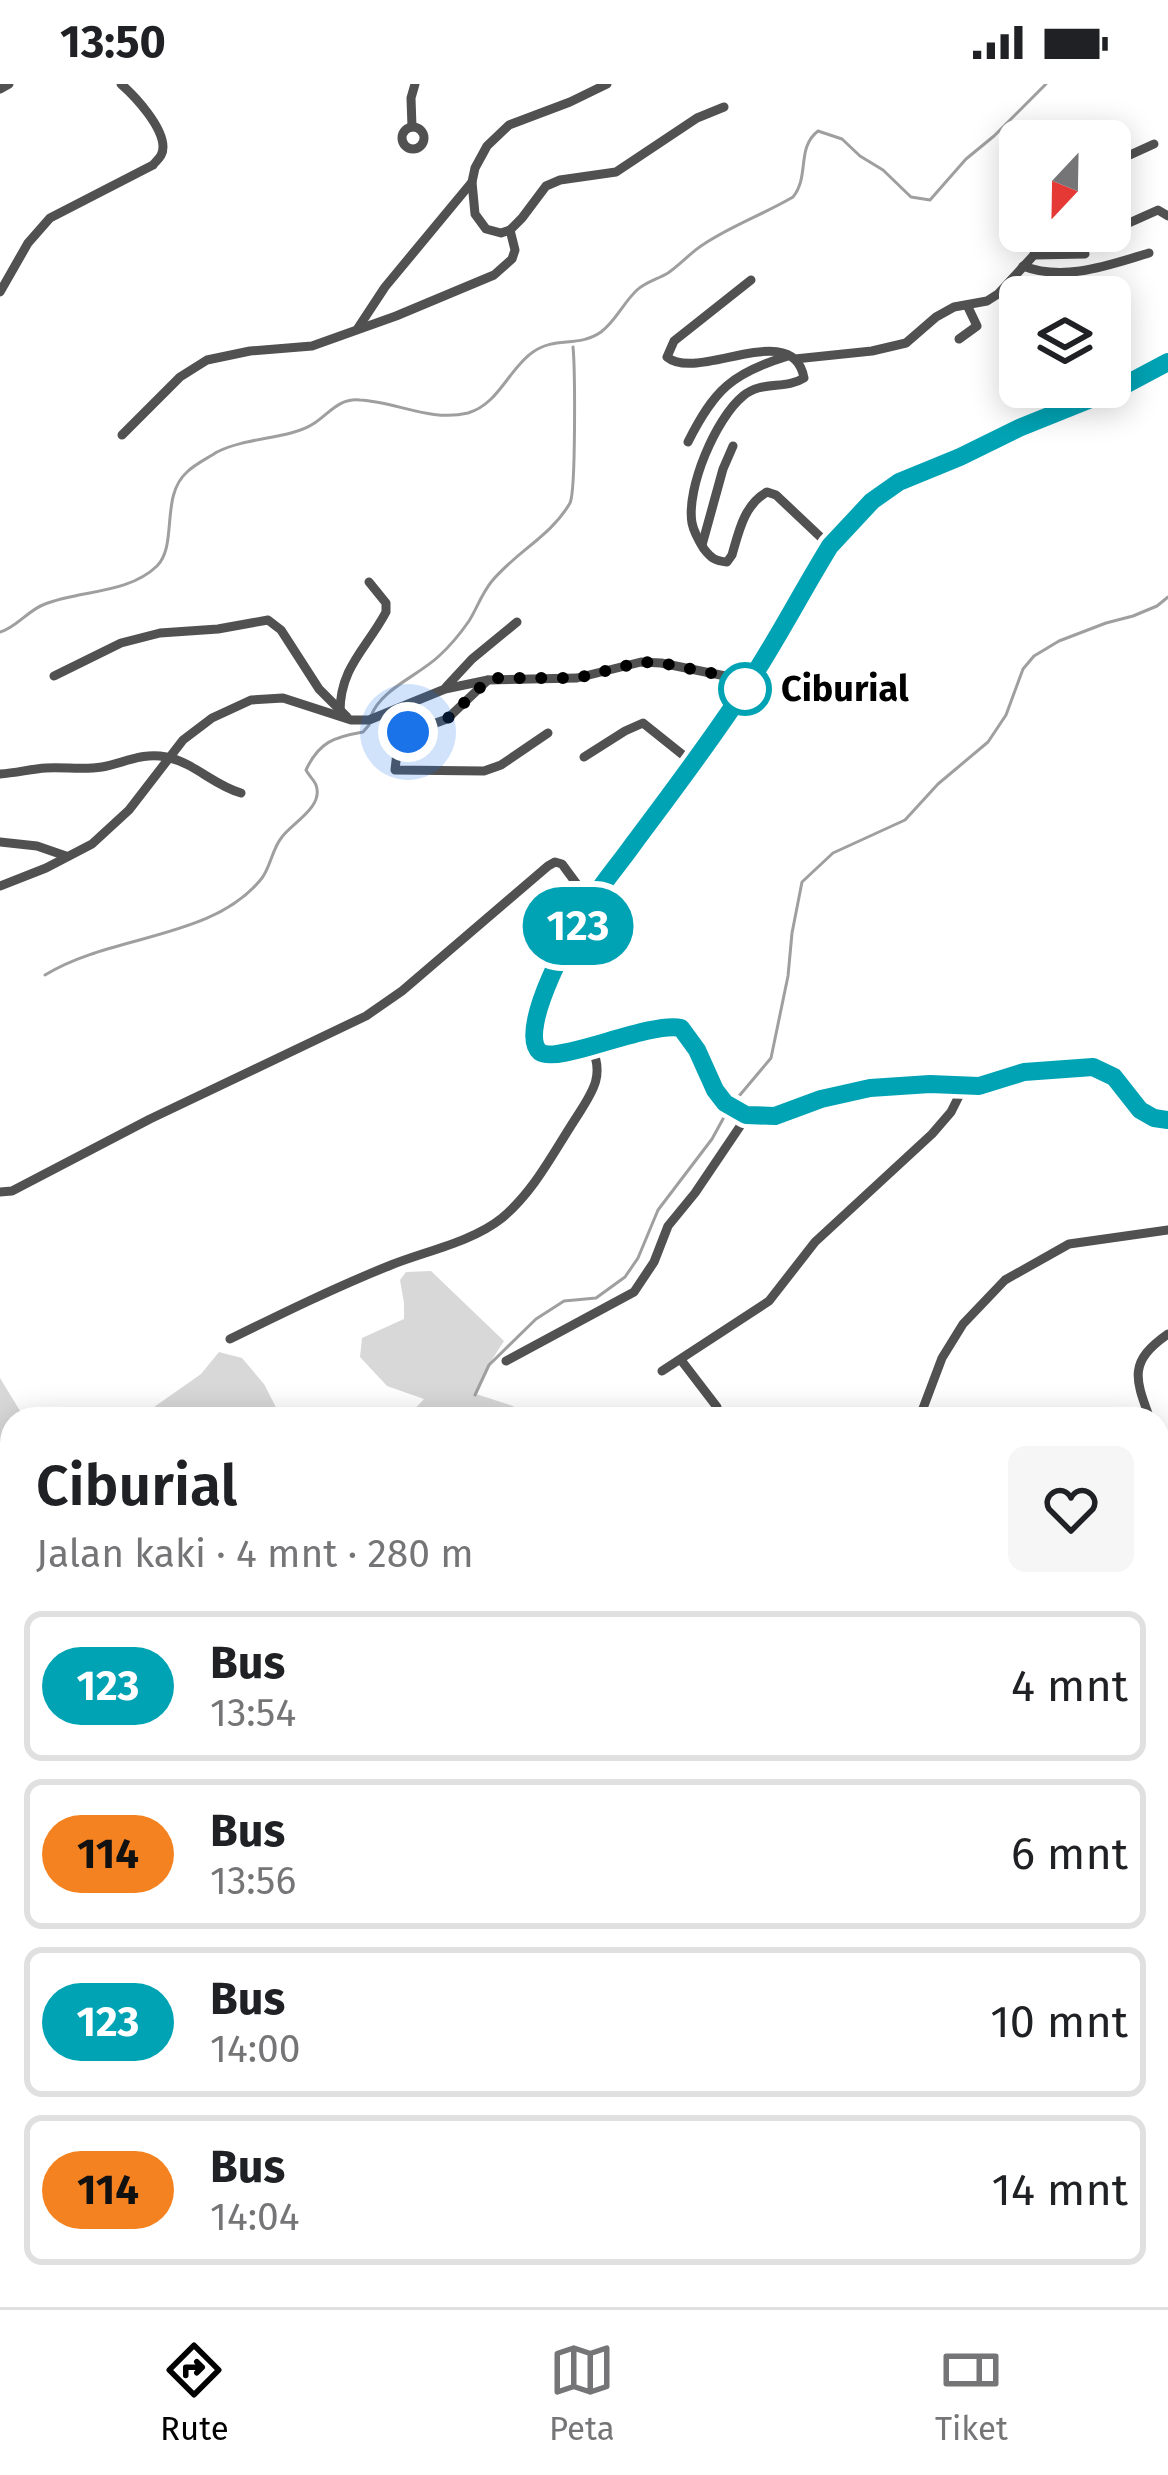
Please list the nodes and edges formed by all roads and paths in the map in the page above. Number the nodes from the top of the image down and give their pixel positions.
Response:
1 (9, 84) edge
2 (122, 84) edge
3 (415, 84) edge
4 (607, 84) edge
5 (0, 89) edge
6 (724, 106) dead end
7 (412, 127) dead end
8 (1154, 144) dead end
9 (1131, 154) edge
10 (472, 182) junction
11 (1168, 216) edge
12 (1131, 222) edge
13 (510, 230) junction
14 (1037, 252) edge
15 (1149, 253) dead end
16 (1034, 254) junction
17 (1085, 254) dead end
18 (1022, 266) junction
19 (751, 280) dead end
20 (0, 292) edge
21 (968, 305) junction
22 (358, 328) junction
23 (959, 339) dead end
24 (791, 357) junction
25 (1168, 362) edge
26 (122, 435) dead end
27 (688, 442) dead end
28 (734, 446) dead end
29 (702, 545) junction
30 (830, 546) junction
31 (369, 582) dead end
32 (517, 622) dead end
33 (54, 676) dead end
34 (488, 680) junction
35 (750, 681) junction
36 (445, 689) junction
37 (340, 712) junction
38 (351, 720) junction
39 (548, 733) dead end
40 (584, 757) dead end
41 (169, 758) junction
42 (693, 763) junction
43 (0, 774) edge
44 (241, 793) dead end
45 (0, 842) edge
46 (66, 856) junction
47 (0, 886) edge
48 (590, 902) junction
49 (591, 1046) junction
50 (965, 1084) junction
51 (746, 1115) junction
52 (1168, 1120) edge
53 (0, 1192) edge
54 (1168, 1230) edge
55 (1168, 1334) edge
56 (230, 1339) dead end
57 (681, 1360) junction
58 (506, 1361) dead end
59 (662, 1371) dead end
60 (717, 1407) dead end
61 (924, 1407) edge
62 (1146, 1407) edge

1 - 5 street
2 - 20 street
3 - 7 street
4 - 10 street
6 - 13 street
8 - 9 street
10 - 13 street
10 - 22 street
11 - 12 street
13 - 22 street
14 - 16 street
15 - 18 street
16 - 17 street
16 - 18 street
18 - 21 street
19 - 24 street
21 - 23 street
21 - 24 street
22 - 26 street
24 - 27 street
24 - 29 street
25 - 30 street
28 - 29 street
29 - 30 street
30 - 35 street
31 - 37 street
32 - 36 street
33 - 37 street
34 - 35 street
34 - 36 street
34 - 39 street
35 - 42 street
36 - 38 street
37 - 38 street
38 - 41 street
40 - 42 street
41 - 43 street
41 - 44 street
41 - 46 street
42 - 48 street
45 - 46 street
46 - 47 street
48 - 49 street
48 - 53 street
49 - 51 street
49 - 56 street
50 - 51 street
50 - 52 street
50 - 57 street
51 - 58 street
54 - 61 street
55 - 62 street
57 - 59 street
57 - 60 street

